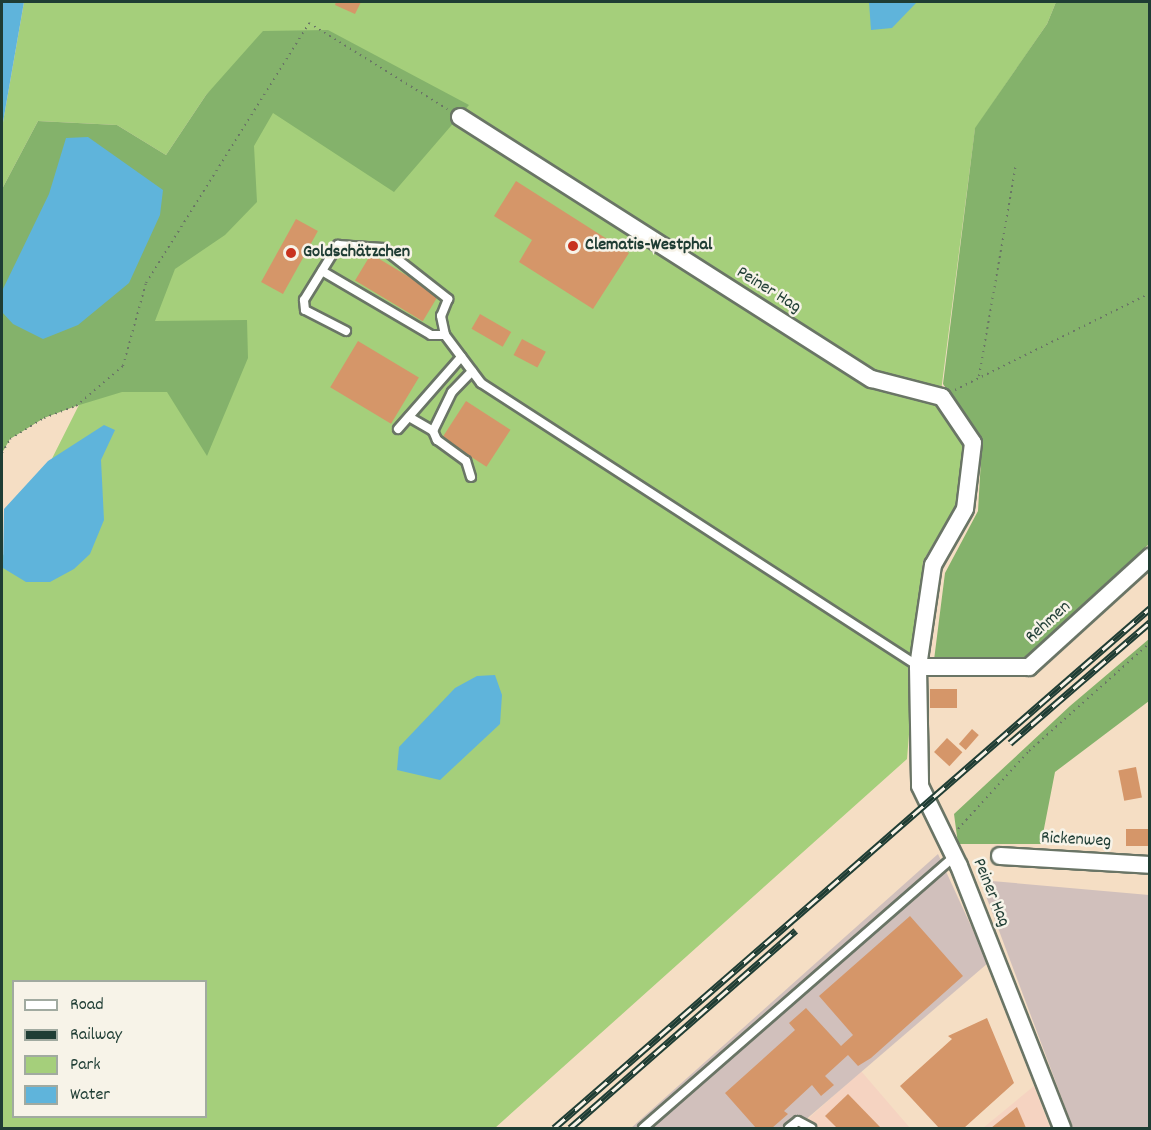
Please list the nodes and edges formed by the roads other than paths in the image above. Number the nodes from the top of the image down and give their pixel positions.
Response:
1 (460, 117) road end
2 (322, 272) junction
3 (346, 331) dead end
4 (445, 335) junction
5 (461, 357) junction
6 (472, 371) junction
7 (409, 417) junction
8 (398, 429) dead end
9 (433, 431) junction
10 (471, 477) dead end
11 (1149, 557) edge
12 (918, 666) junction
13 (1000, 856) road end
14 (957, 862) junction
15 (1149, 865) edge
16 (646, 1128) edge
17 (789, 1128) edge
18 (811, 1128) edge
19 (1062, 1128) edge

1 - 12 street, Peiner Hag
2 - 3 lane
2 - 4 lane
2 - 4 lane
4 - 5 lane
5 - 6 lane
5 - 7 lane
6 - 9 lane
6 - 12 lane
7 - 8 lane
7 - 9 lane
9 - 10 lane
11 - 12 street, Rehmen
12 - 14 street, Peiner Hag
13 - 15 street, Rickenweg
14 - 16 lane
14 - 19 street, Peiner Hag
17 - 18 lane

